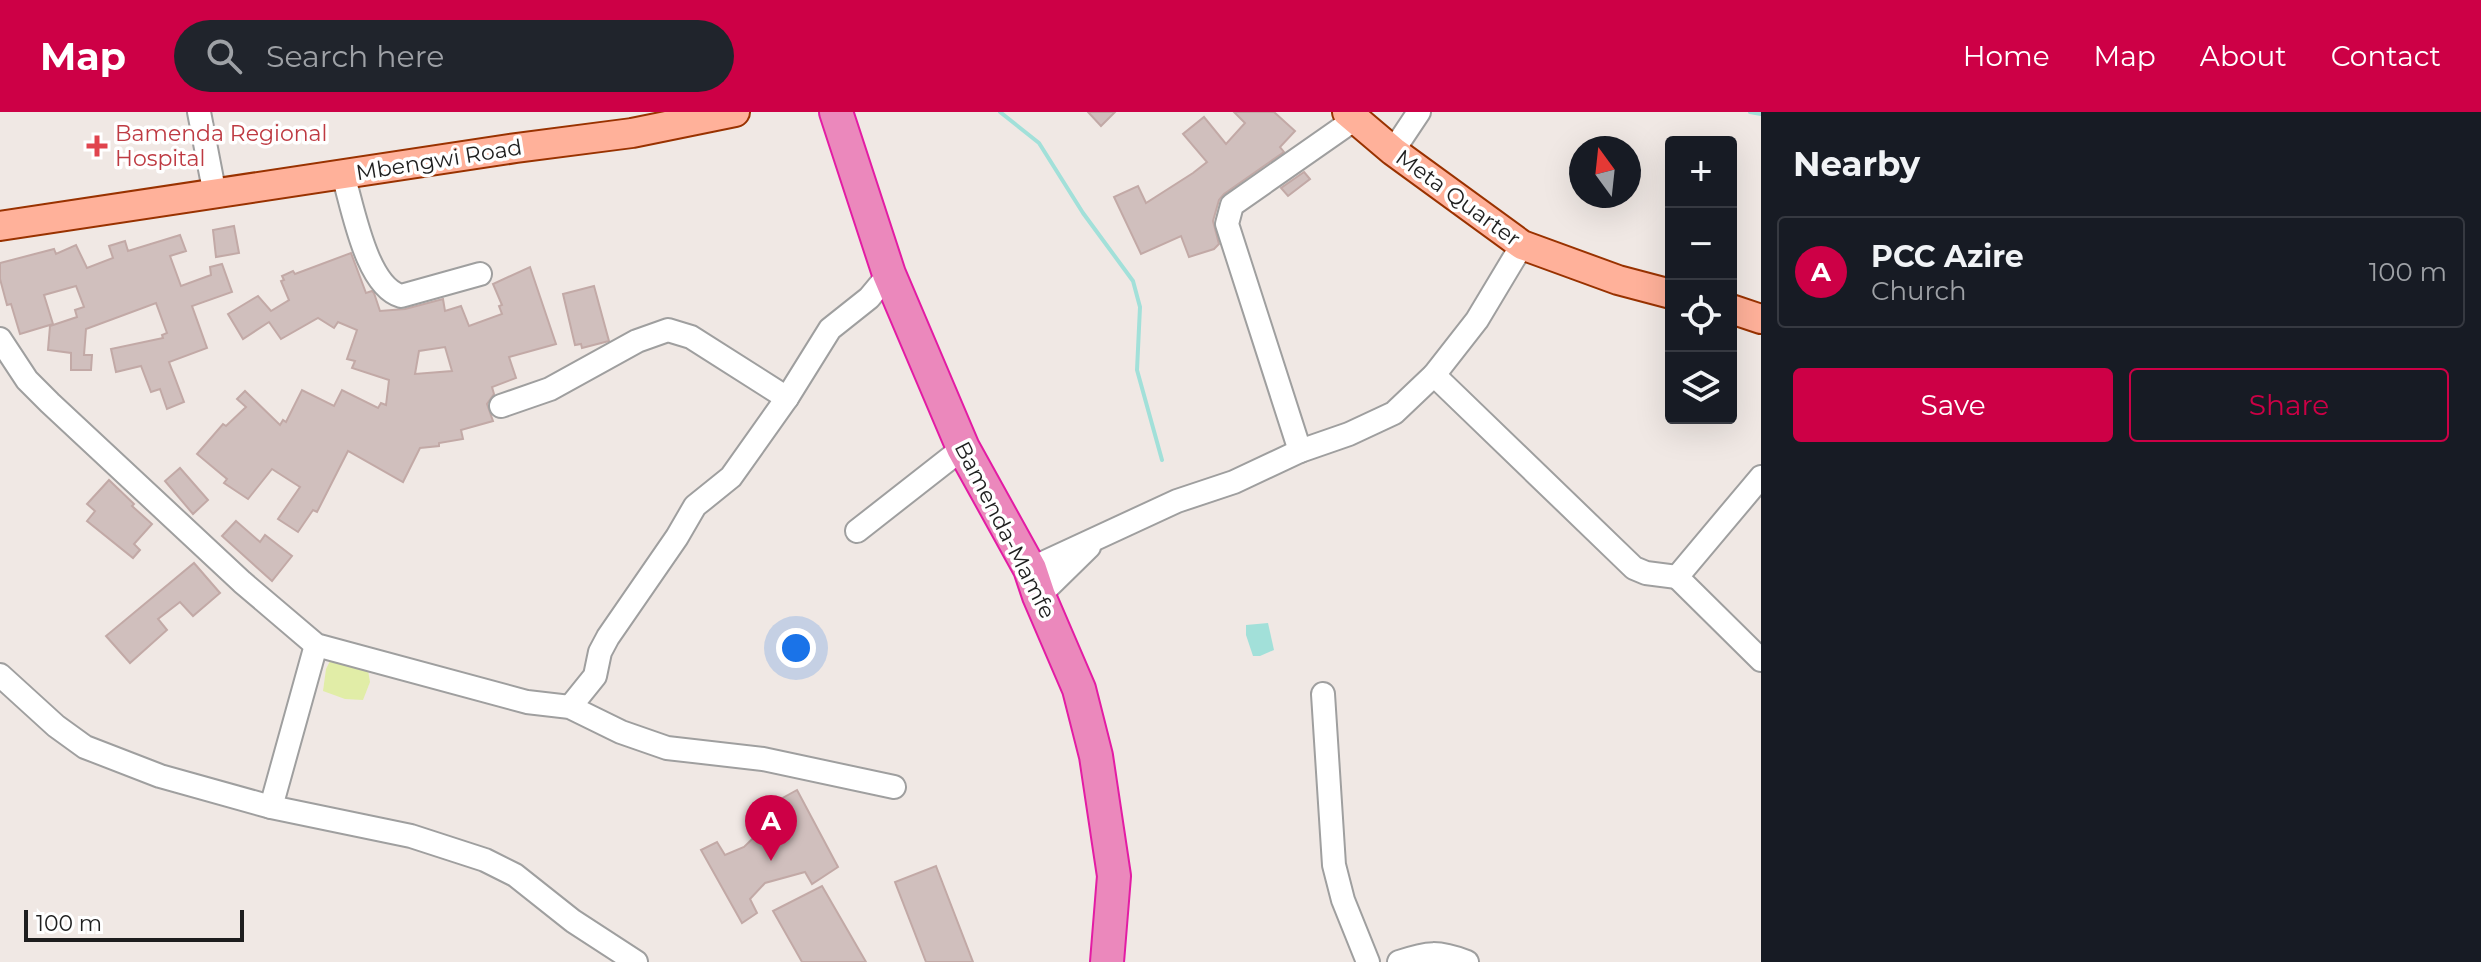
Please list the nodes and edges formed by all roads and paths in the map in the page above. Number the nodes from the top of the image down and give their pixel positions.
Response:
1 (199, 112) edge
2 (735, 112) edge
3 (836, 112) edge
4 (1419, 112) edge
5 (1351, 116) edge
6 (1393, 151) junction
7 (343, 175) junction
8 (215, 195) junction
9 (0, 226) edge
10 (1522, 245) junction
11 (480, 274) dead end
12 (889, 274) junction
13 (1665, 292) edge
14 (1737, 311) edge
15 (1761, 319) edge
16 (0, 339) edge
17 (1434, 375) junction
18 (787, 398) junction
19 (501, 406) dead end
20 (963, 448) junction
21 (1300, 451) junction
22 (1761, 477) edge
23 (857, 531) dead end
24 (1677, 577) junction
25 (1034, 582) junction
26 (316, 645) junction
27 (1761, 660) edge
28 (0, 675) edge
29 (1323, 694) dead end
30 (570, 707) junction
31 (894, 787) dead end
32 (271, 807) junction
33 (636, 962) edge
34 (1107, 962) edge
35 (1368, 962) edge
36 (1399, 962) edge
37 (1467, 962) edge

1 - 8 street
2 - 7 main road, Mbengwi Road
3 - 12 highway, Bamenda-Mamfe
4 - 6 street
5 - 6 main road, Meta Quarter
5 - 21 street
6 - 10 main road, Meta Quarter
7 - 8 main road, Mbengwi Road
7 - 11 street
8 - 9 main road, Mbengwi Road
10 - 13 main road, Meta Quarter
10 - 17 street
12 - 18 street
12 - 20 highway, Bamenda-Mamfe
14 - 15 main road
16 - 26 street
17 - 21 street
17 - 24 street
18 - 19 street
18 - 30 street
20 - 23 street
20 - 25 highway, Bamenda-Mamfe
21 - 25 street
22 - 24 street
24 - 27 street
25 - 34 highway, Bamenda-Mamfe
26 - 30 street
26 - 32 street
28 - 32 street
29 - 35 street
30 - 31 street
32 - 33 street
36 - 37 street

